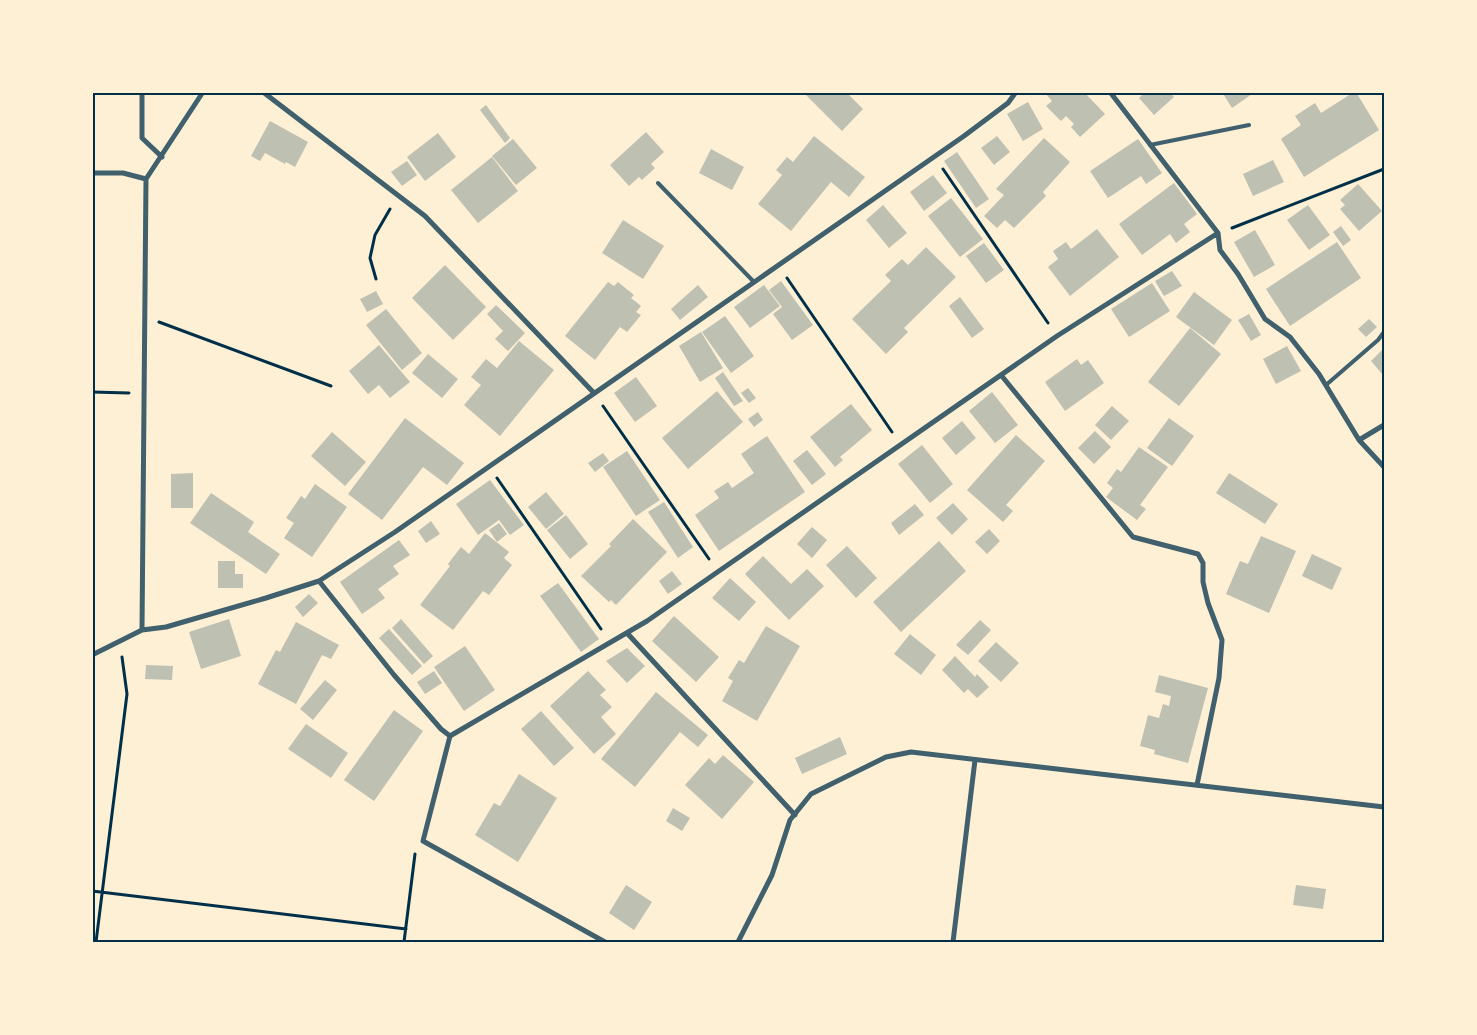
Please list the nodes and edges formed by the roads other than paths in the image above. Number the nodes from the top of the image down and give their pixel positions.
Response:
1 (142, 92) edge
2 (203, 92) edge
3 (263, 92) edge
4 (1016, 92) edge
5 (1110, 92) edge
6 (1249, 125) dead end
7 (1150, 144) junction
8 (162, 157) junction
9 (92, 173) edge
10 (146, 179) junction
11 (658, 183) dead end
12 (1218, 233) junction
13 (754, 282) junction
14 (1384, 332) edge
15 (1002, 375) junction
16 (1326, 384) junction
17 (594, 393) junction
18 (1384, 425) edge
19 (1359, 440) junction
20 (1384, 467) edge
21 (320, 581) junction
22 (142, 630) junction
23 (627, 633) junction
24 (92, 655) edge
25 (450, 736) junction
26 (975, 760) junction
27 (1197, 785) junction
28 (1384, 807) edge
29 (795, 815) junction
30 (605, 942) edge
31 (738, 942) edge
32 (953, 942) edge

1 - 8 street
2 - 8 street
3 - 17 street
4 - 13 street
5 - 7 street
6 - 7 lane
7 - 12 street
8 - 10 street
9 - 10 street
10 - 22 street
11 - 13 lane
12 - 15 street
12 - 16 street
13 - 17 street
14 - 16 lane
15 - 23 street
15 - 27 street
16 - 19 street
17 - 21 street
18 - 19 street
19 - 20 street
21 - 22 street
21 - 25 street
22 - 24 street
23 - 25 street
23 - 29 street
25 - 30 street
26 - 27 street
26 - 29 street
26 - 32 street
27 - 28 street
29 - 31 street

